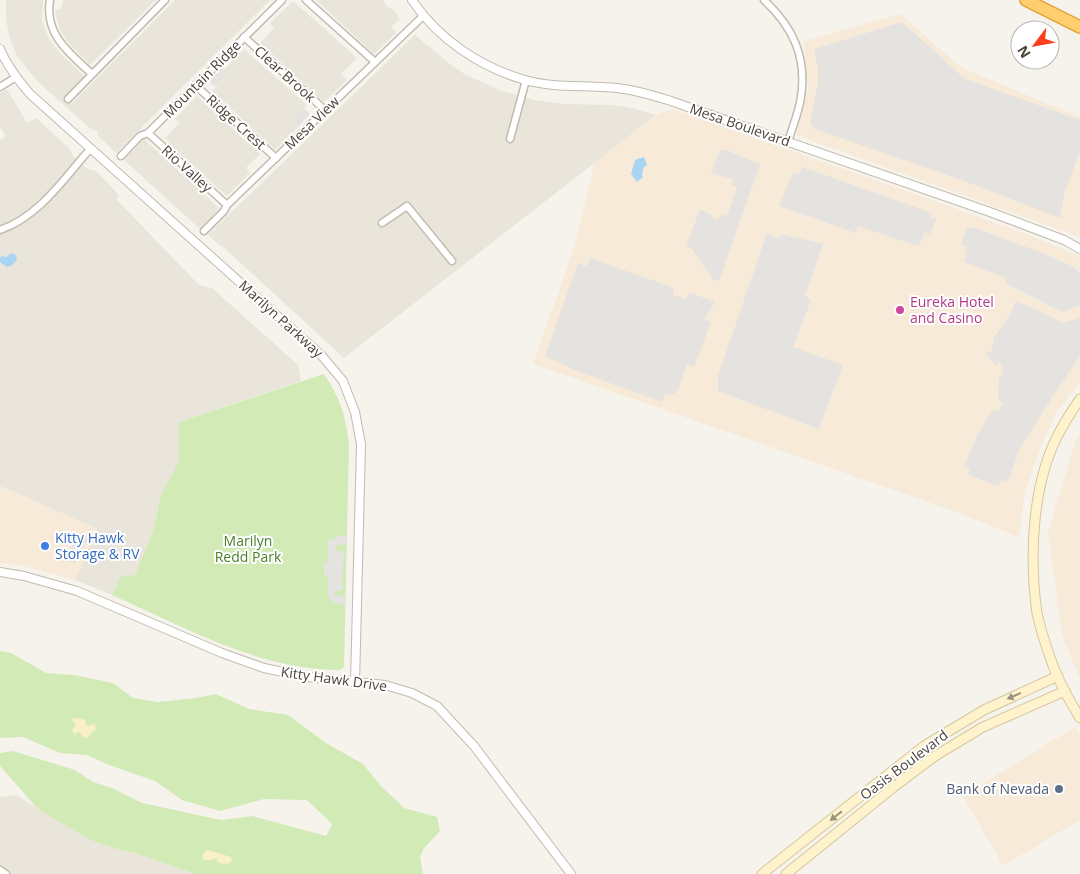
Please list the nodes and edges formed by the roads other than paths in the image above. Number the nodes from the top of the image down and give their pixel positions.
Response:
1 (50, 0) edge
2 (165, 0) edge
3 (282, 0) edge
4 (306, 0) edge
5 (412, 0) edge
6 (764, 0) edge
7 (1026, 0) edge
8 (423, 16) junction
9 (1080, 27) edge
10 (244, 37) junction
11 (0, 49) edge
12 (375, 62) junction
13 (92, 74) junction
14 (16, 77) junction
15 (526, 80) junction
16 (196, 86) junction
17 (0, 87) edge
18 (68, 99) dead end
19 (325, 110) junction
20 (148, 133) junction
21 (510, 139) dead end
22 (788, 142) junction
23 (92, 148) junction
24 (121, 156) dead end
25 (276, 158) junction
26 (227, 205) junction
27 (382, 223) dead end
28 (0, 230) edge
29 (204, 231) dead end
30 (1080, 248) edge
31 (452, 261) dead end
32 (1080, 399) edge
33 (0, 572) edge
34 (355, 682) junction
35 (1062, 684) junction
36 (1080, 718) edge
37 (0, 870) edge
38 (6, 874) edge
39 (571, 874) edge
40 (762, 874) edge
41 (786, 874) edge

1 - 13 street
2 - 13 street
3 - 10 street, Mountain Ridge
4 - 12 street
5 - 8 street, Mesa Boulevard
6 - 22 street
7 - 9 highway
8 - 12 street, Mesa View
8 - 15 street, Mesa Boulevard
10 - 16 street, Mountain Ridge
10 - 19 street, Clear Brook
11 - 14 street, Marilyn Parkway
12 - 19 street, Mesa View
13 - 18 street
14 - 17 street
14 - 23 street, Marilyn Parkway
15 - 21 street
15 - 22 street, Mesa Boulevard
16 - 20 street, Mountain Ridge
16 - 25 street, Ridge Crest
19 - 25 street, Mesa View
20 - 24 street, Mountain Ridge
20 - 26 street, Rio Valley
22 - 30 street, Mesa Boulevard
23 - 28 street
23 - 34 street, Marilyn Parkway
25 - 26 street, Mesa View
26 - 29 street, Mesa View
27 - 31 street
32 - 35 main road
33 - 34 street, Kitty Hawk Drive
34 - 39 street, Kitty Hawk Drive
35 - 36 main road
35 -> 40 main road, Oasis Boulevard
35 - 41 main road, Oasis Boulevard
37 - 38 street

